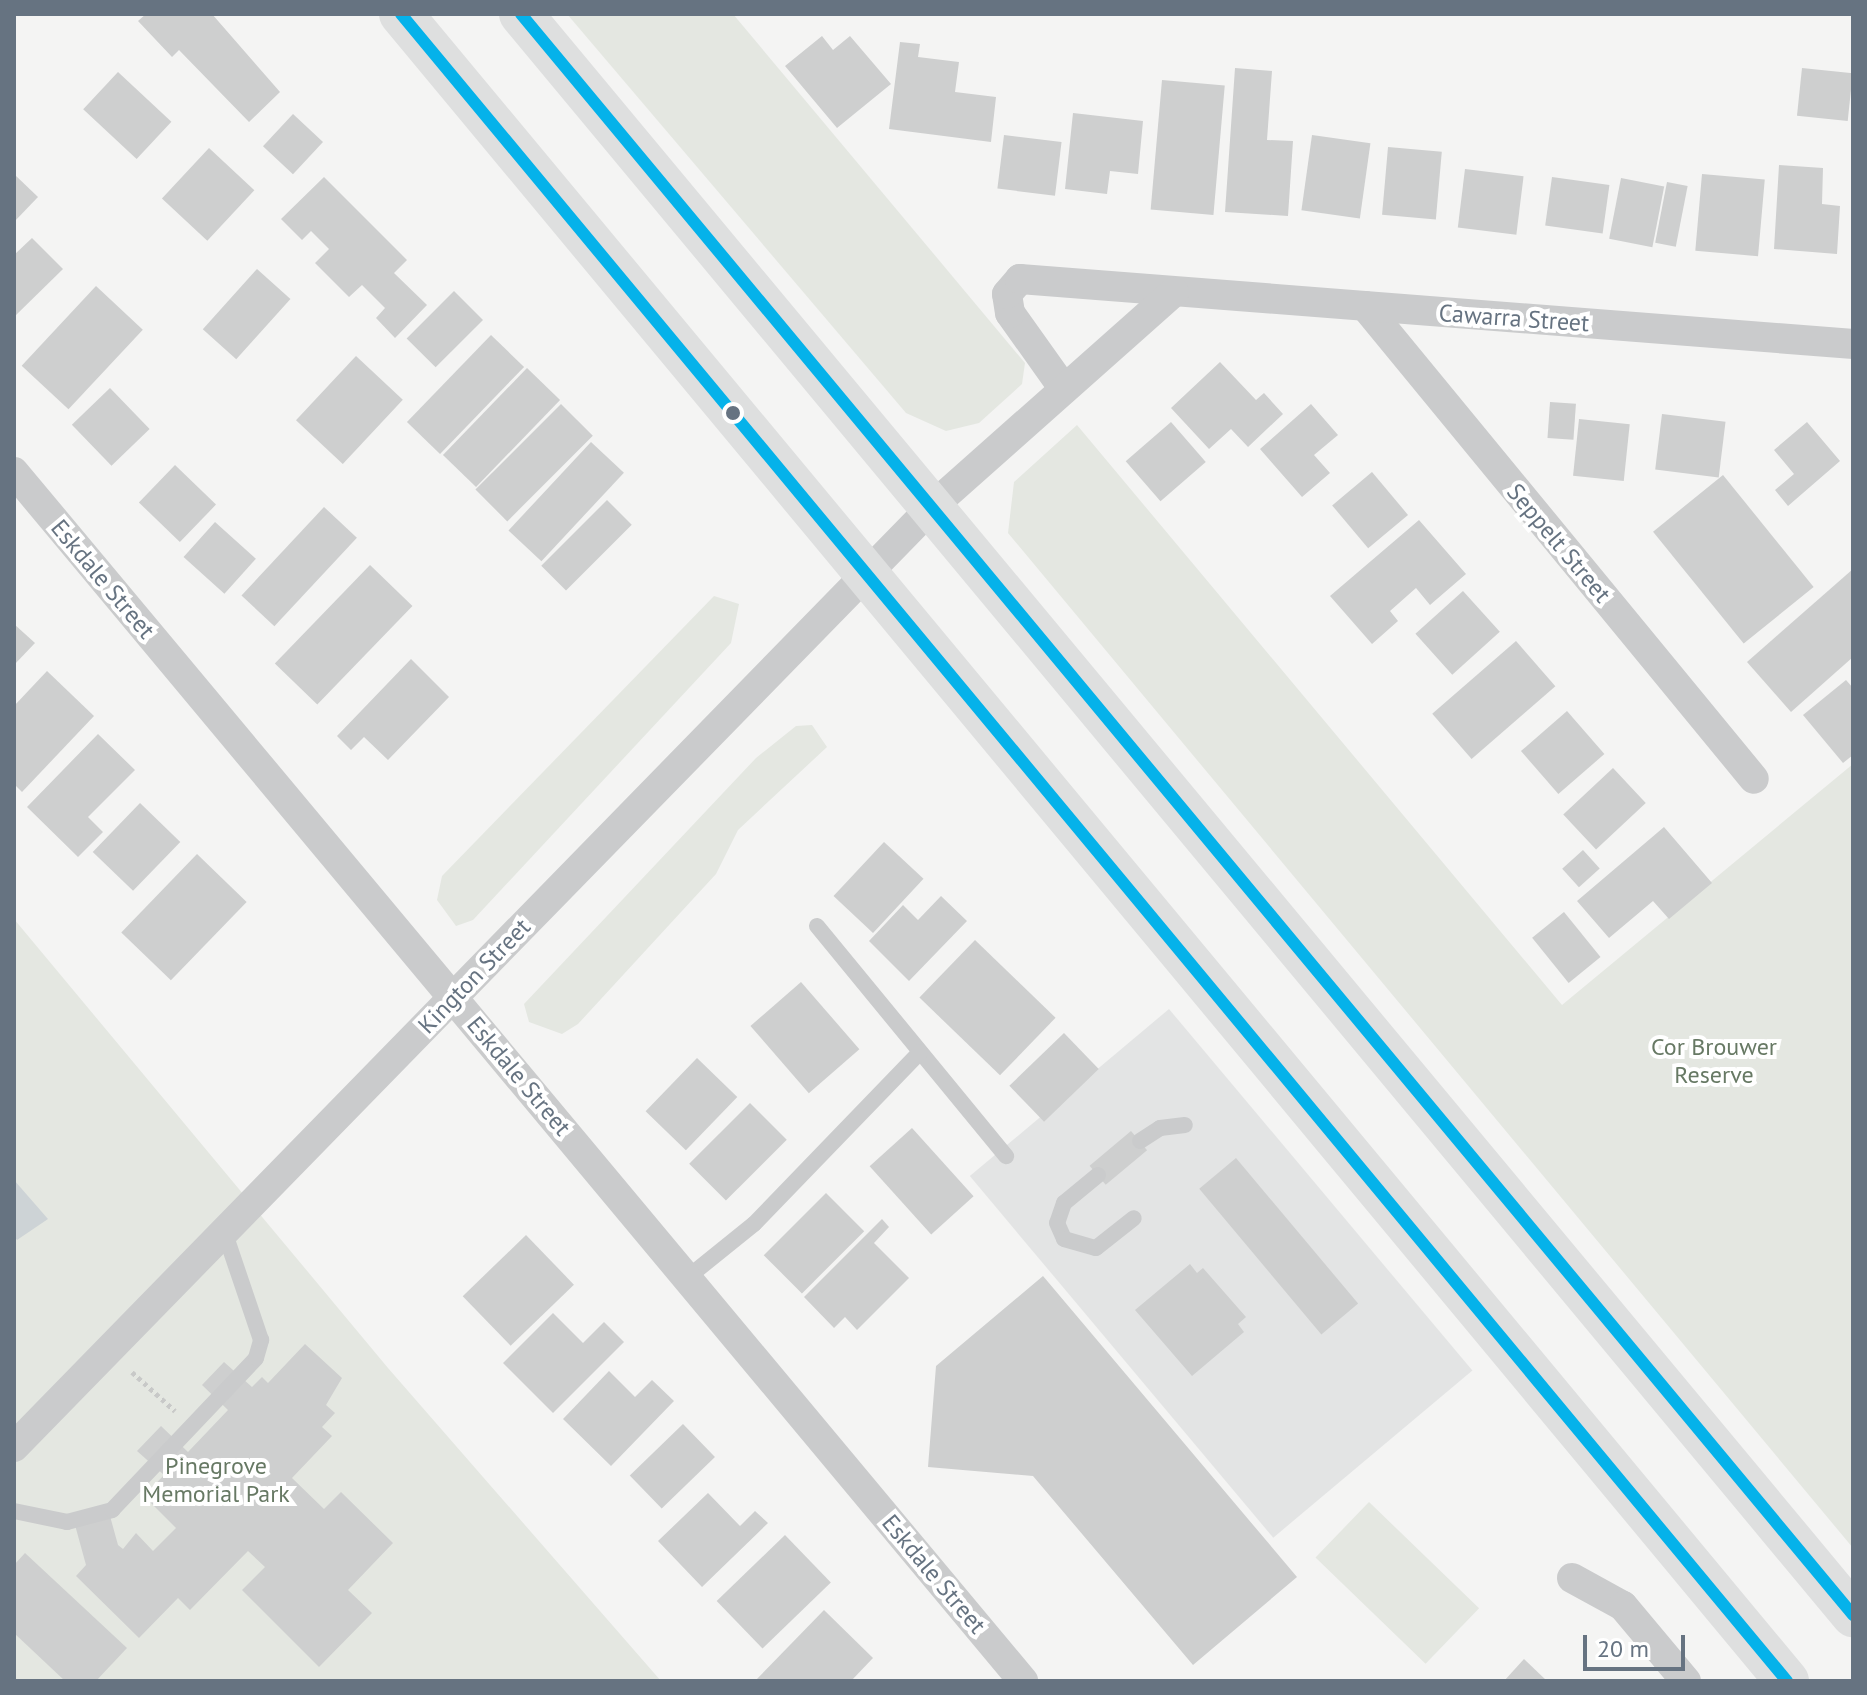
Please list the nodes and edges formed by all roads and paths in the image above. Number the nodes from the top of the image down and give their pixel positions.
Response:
1 (401, 14) edge
2 (521, 14) edge
3 (1174, 292) junction
4 (1365, 306) junction
5 (1853, 344) edge
6 (1064, 389) junction
7 (14, 472) edge
8 (934, 505) junction
9 (865, 573) junction
10 (1754, 779) dead end
11 (817, 926) dead end
12 (453, 998) junction
13 (920, 1052) junction
14 (1185, 1125) dead end
15 (1140, 1141) dead end
16 (1006, 1156) dead end
17 (1098, 1175) dead end
18 (1134, 1218) dead end
19 (224, 1231) junction
20 (687, 1278) junction
21 (108, 1349) junction
22 (191, 1426) junction
23 (14, 1447) edge
24 (14, 1511) edge
25 (1572, 1578) dead end
26 (1853, 1615) edge
27 (1023, 1681) edge
28 (1686, 1681) edge
29 (1787, 1681) edge

1 - 9 highway
2 - 8 highway
3 - 4 street, Cawarra Street
3 - 6 street
3 - 6 street, Cawarra Street
4 - 5 street, Cawarra Street
4 - 10 street, Seppelt Street
6 - 8 street
7 - 12 street, Eskdale Street
8 - 9 street, Kington Street
8 - 26 highway
9 - 12 street, Kington Street
9 - 29 highway
11 - 13 lane
12 - 19 street, Kington Street
12 - 20 street, Eskdale Street
13 - 16 lane
13 - 20 lane
14 - 15 lane
17 - 18 lane
19 - 21 street, Kington Street
19 - 22 lane
20 - 27 street, Eskdale Street
21 - 22 path
21 - 23 street, Kington Street
22 - 24 lane
25 - 28 street

